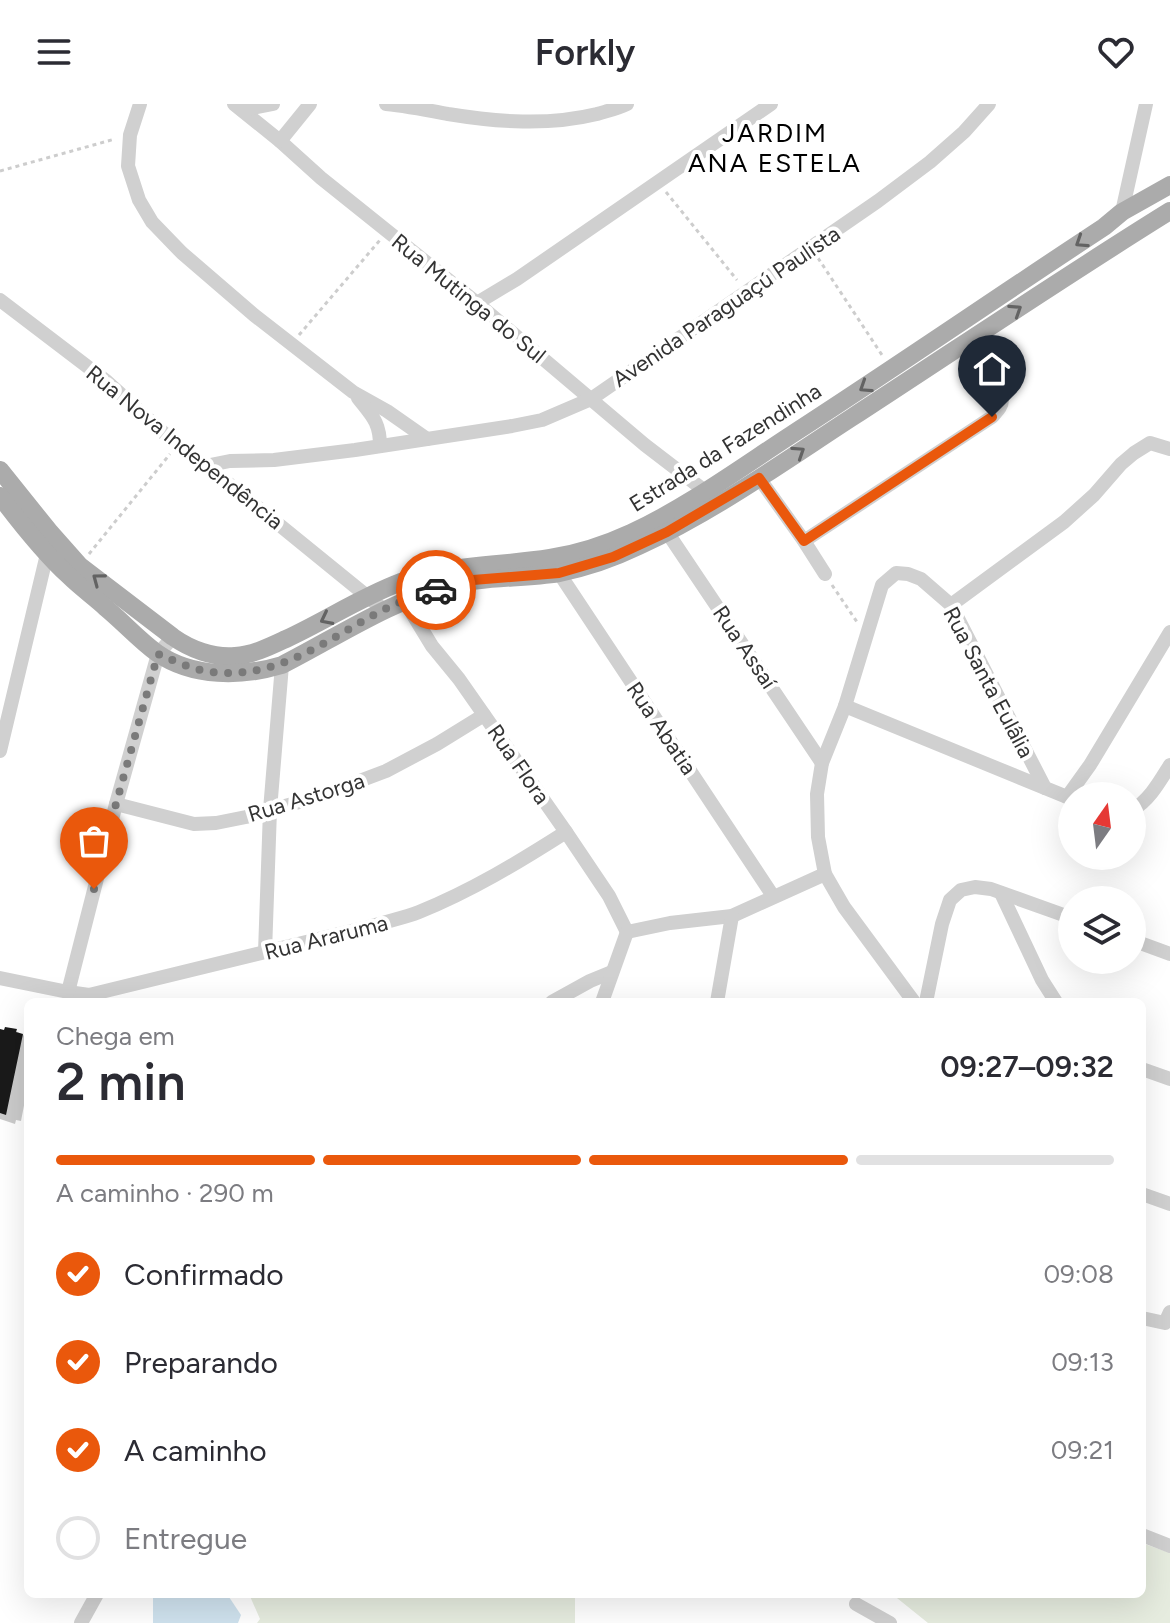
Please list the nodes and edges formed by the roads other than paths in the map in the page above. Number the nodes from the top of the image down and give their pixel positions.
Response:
1 (140, 104) edge
2 (273, 104) edge
3 (310, 104) edge
4 (386, 104) edge
5 (627, 104) edge
6 (771, 104) edge
7 (989, 104) edge
8 (1146, 104) edge
9 (410, 105) edge
10 (238, 107) edge
11 (581, 111) edge
12 (280, 141) junction
13 (1170, 185) edge
14 (1170, 211) edge
15 (1122, 212) junction
16 (0, 300) edge
17 (477, 303) junction
18 (968, 342) junction
19 (353, 392) junction
20 (591, 399) junction
21 (421, 439) junction
22 (380, 446) junction
23 (1170, 449) edge
24 (244, 462) junction
25 (205, 466) junction
26 (0, 470) edge
27 (759, 478) junction
28 (229, 484) junction
29 (705, 491) junction
30 (0, 496) edge
31 (667, 532) junction
32 (804, 541) junction
33 (47, 554) junction
34 (556, 565) junction
35 (825, 574) road end
36 (369, 597) junction
37 (404, 600) junction
38 (951, 605) junction
39 (384, 610) junction
40 (1170, 632) edge
41 (173, 637) junction
42 (158, 654) junction
43 (282, 665) junction
44 (845, 706) junction
45 (484, 715) junction
46 (4, 720) edge
47 (0, 751) edge
48 (822, 763) junction
49 (1170, 767) edge
50 (1079, 782) edge
51 (1045, 788) junction
52 (1058, 793) edge
53 (1146, 799) edge
54 (116, 804) junction
55 (270, 810) junction
56 (566, 832) junction
57 (825, 874) junction
58 (1001, 893) junction
59 (773, 896) junction
60 (1058, 913) edge
61 (732, 916) junction
62 (627, 932) junction
63 (1146, 945) edge
64 (265, 952) junction
65 (1170, 954) edge
66 (612, 972) junction
67 (0, 978) edge
68 (68, 992) junction
69 (559, 998) edge
70 (603, 998) edge
71 (718, 998) edge
72 (911, 998) edge
73 (927, 998) edge
74 (1053, 998) edge
75 (1146, 1070) edge
76 (1170, 1079) edge
77 (1146, 1195) edge
78 (1170, 1204) edge
79 (1167, 1317) edge
80 (1146, 1318) edge
81 (1146, 1537) edge
82 (1170, 1546) edge
83 (95, 1598) edge
84 (856, 1604) dead end
85 (81, 1623) edge
86 (890, 1623) edge

1 - 19 street
2 - 10 street
3 - 12 street
4 - 9 street
5 - 11 street
6 - 17 street
7 - 20 street, Avenida Paraguaçú Paulista
8 - 15 street
9 - 11 street
10 - 12 street, Rua Mutinga do Sul
12 - 17 street, Rua Mutinga do Sul
13 - 15 main road, Estrada da Fazendinha
18 -> 14 main road, Estrada da Fazendinha
15 -> 29 main road, Estrada da Fazendinha
16 - 25 street, Rua Nova Independência
17 - 20 street, Rua Mutinga do Sul
27 -> 18 main road, Estrada da Fazendinha
18 - 32 street
19 - 21 street
19 - 22 street
20 - 21 street, Avenida Paraguaçú Paulista
20 - 29 street, Rua Mutinga do Sul
21 - 22 street, Avenida Paraguaçú Paulista
22 - 24 street, Avenida Paraguaçú Paulista
23 - 38 street
24 - 25 street, Avenida Paraguaçú Paulista
24 - 28 street
25 - 28 street, Rua Nova Independência
41 -> 26 main road, Estrada da Fazendinha
27 - 31 main road, Estrada da Fazendinha
27 - 32 street
28 - 36 street, Rua Nova Independência
29 - 34 main road, Estrada da Fazendinha
30 - 33 main road, Estrada da Fazendinha
31 - 34 main road, Estrada da Fazendinha
31 - 48 street, Rua Assaí
32 - 35 street
33 - 42 main road, Estrada da Fazendinha
33 - 46 street
34 - 36 main road, Estrada da Fazendinha
34 - 37 main road, Estrada da Fazendinha
34 - 59 street, Rua Abatia
36 - 39 street, Rua Nova Independência
36 -> 41 main road, Estrada da Fazendinha
37 - 39 main road, Estrada da Fazendinha
37 - 45 street, Rua Flora
38 - 44 street, Rua Santa Eulâlia
38 - 51 street, Rua Santa Eulâlia
39 - 43 main road, Estrada da Fazendinha
40 - 50 street
41 - 42 street
42 - 43 main road, Estrada da Fazendinha
42 - 54 street
43 - 55 street
44 - 48 street, Rua Santa Eulâlia
44 - 51 street
45 - 55 street, Rua Astorga
45 - 56 street, Rua Flora
46 - 47 street
48 - 57 street, Rua Santa Eulâlia
49 - 53 street
51 - 52 street
54 - 55 street, Rua Astorga
54 - 68 street
55 - 64 street
56 - 62 street, Rua Flora
56 - 64 street, Rua Araruma
57 - 59 street
57 - 72 street
58 - 60 street
58 - 73 street
58 - 74 street
59 - 61 street
61 - 62 street
61 - 71 street
62 - 66 street
63 - 65 street
64 - 68 street, Rua Araruma
66 - 69 street
66 - 70 street
67 - 68 street, Rua Araruma
75 - 76 street
77 - 78 street
79 - 80 street
81 - 82 street
83 - 85 street
84 - 86 street

